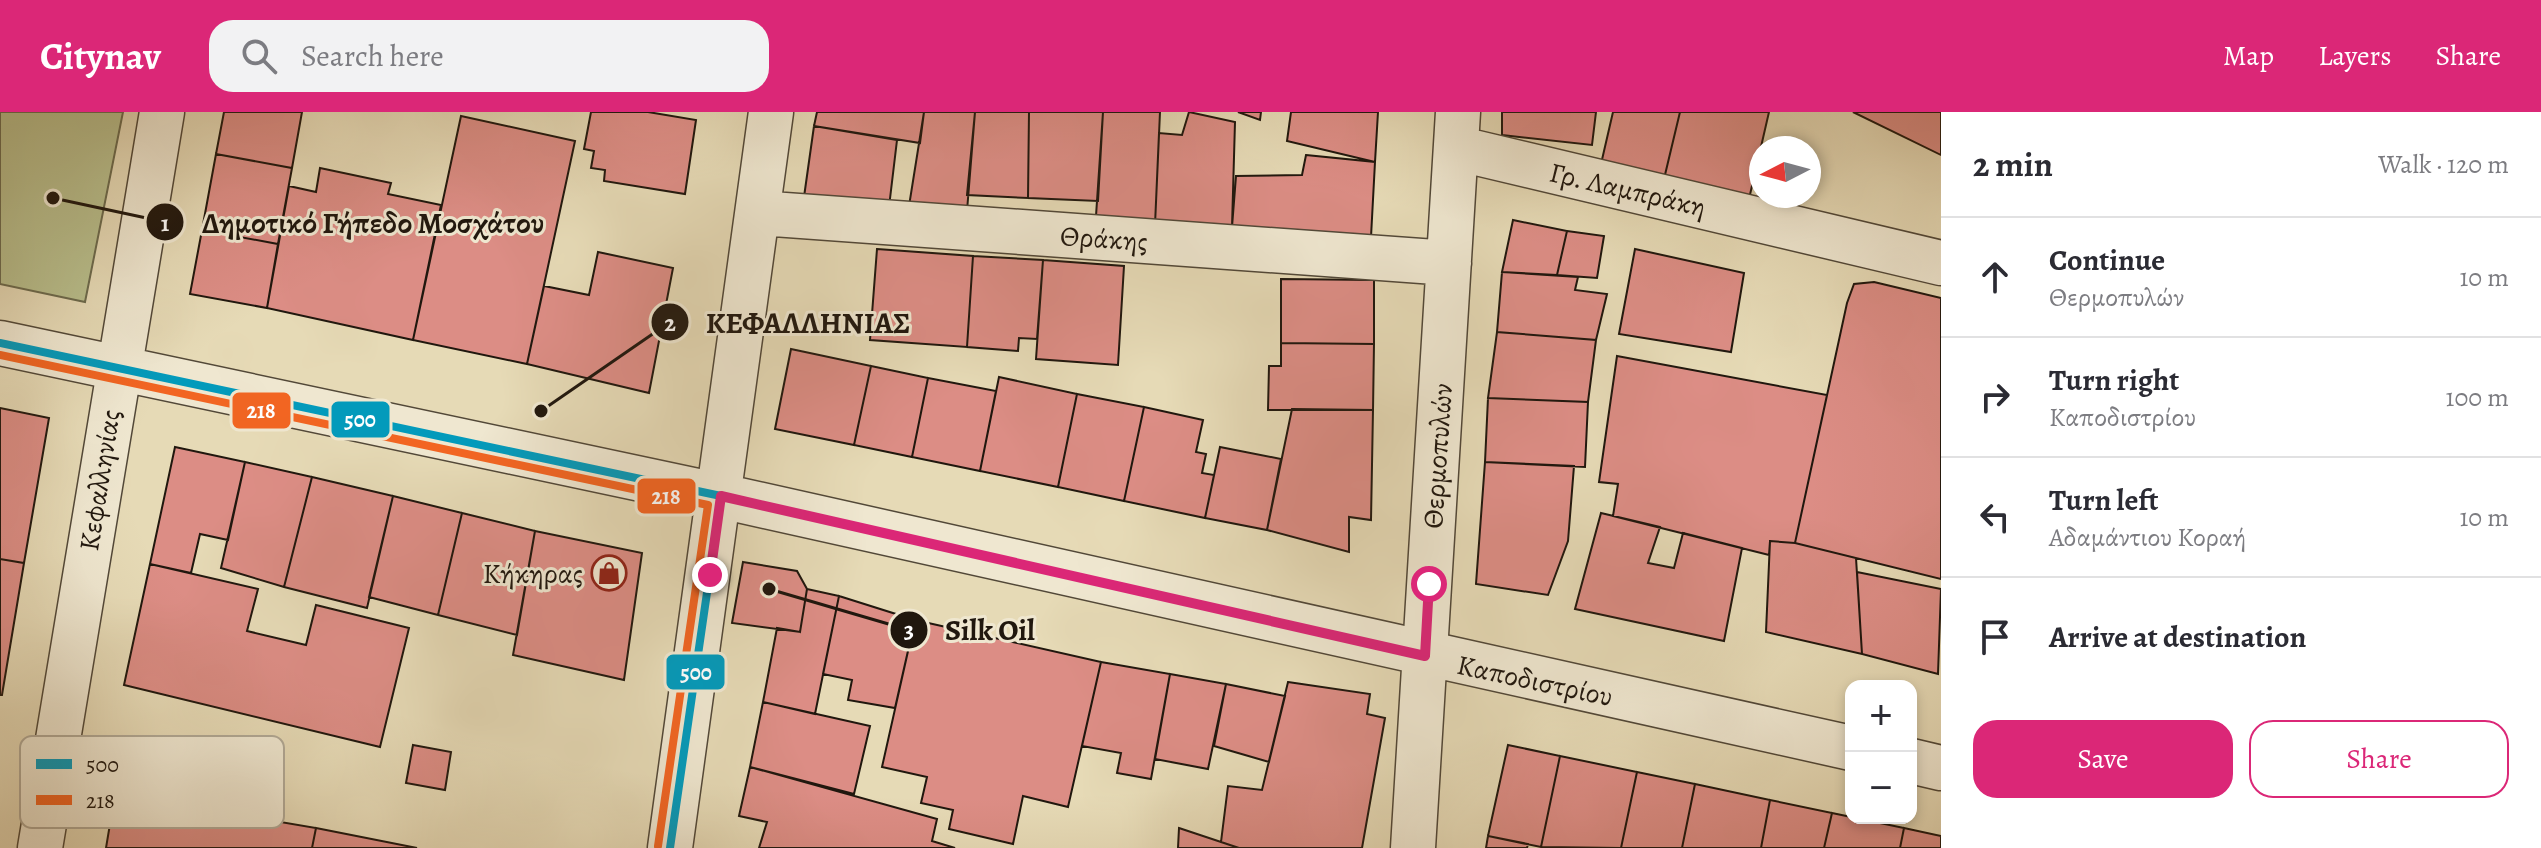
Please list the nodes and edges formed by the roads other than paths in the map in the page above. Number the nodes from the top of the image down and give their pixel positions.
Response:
1 (162, 112) edge
2 (771, 112) edge
3 (1457, 130) edge
4 (758, 213) junction
5 (1449, 263) junction
6 (1941, 263) edge
7 (0, 343) edge
8 (117, 369) junction
9 (721, 496) junction
10 (1425, 656) junction
11 (58, 736) edge
12 (1845, 747) edge
13 (1917, 762) edge
14 (1941, 768) edge
15 (43, 828) edge
16 (40, 848) edge
17 (670, 848) edge
18 (1413, 848) edge

1 - 8 street, Κεφαλληνίας
2 - 4 street
3 - 5 street, Θερμοπυλών
3 - 6 street, Γρ. Λαμπράκη
4 - 5 street, Θράκης
4 - 9 street
5 - 10 street, Θερμοπυλών
7 - 8 street, Καποδιστρίου
8 - 9 street, Καποδιστρίου
8 - 11 street, Κεφαλληνίας
9 - 10 street, Καποδιστρίου
9 - 17 street
10 - 12 street, Καποδιστρίου
10 - 18 street, Θερμοπυλών
13 - 14 street
15 - 16 street, Κεφαλληνίας

